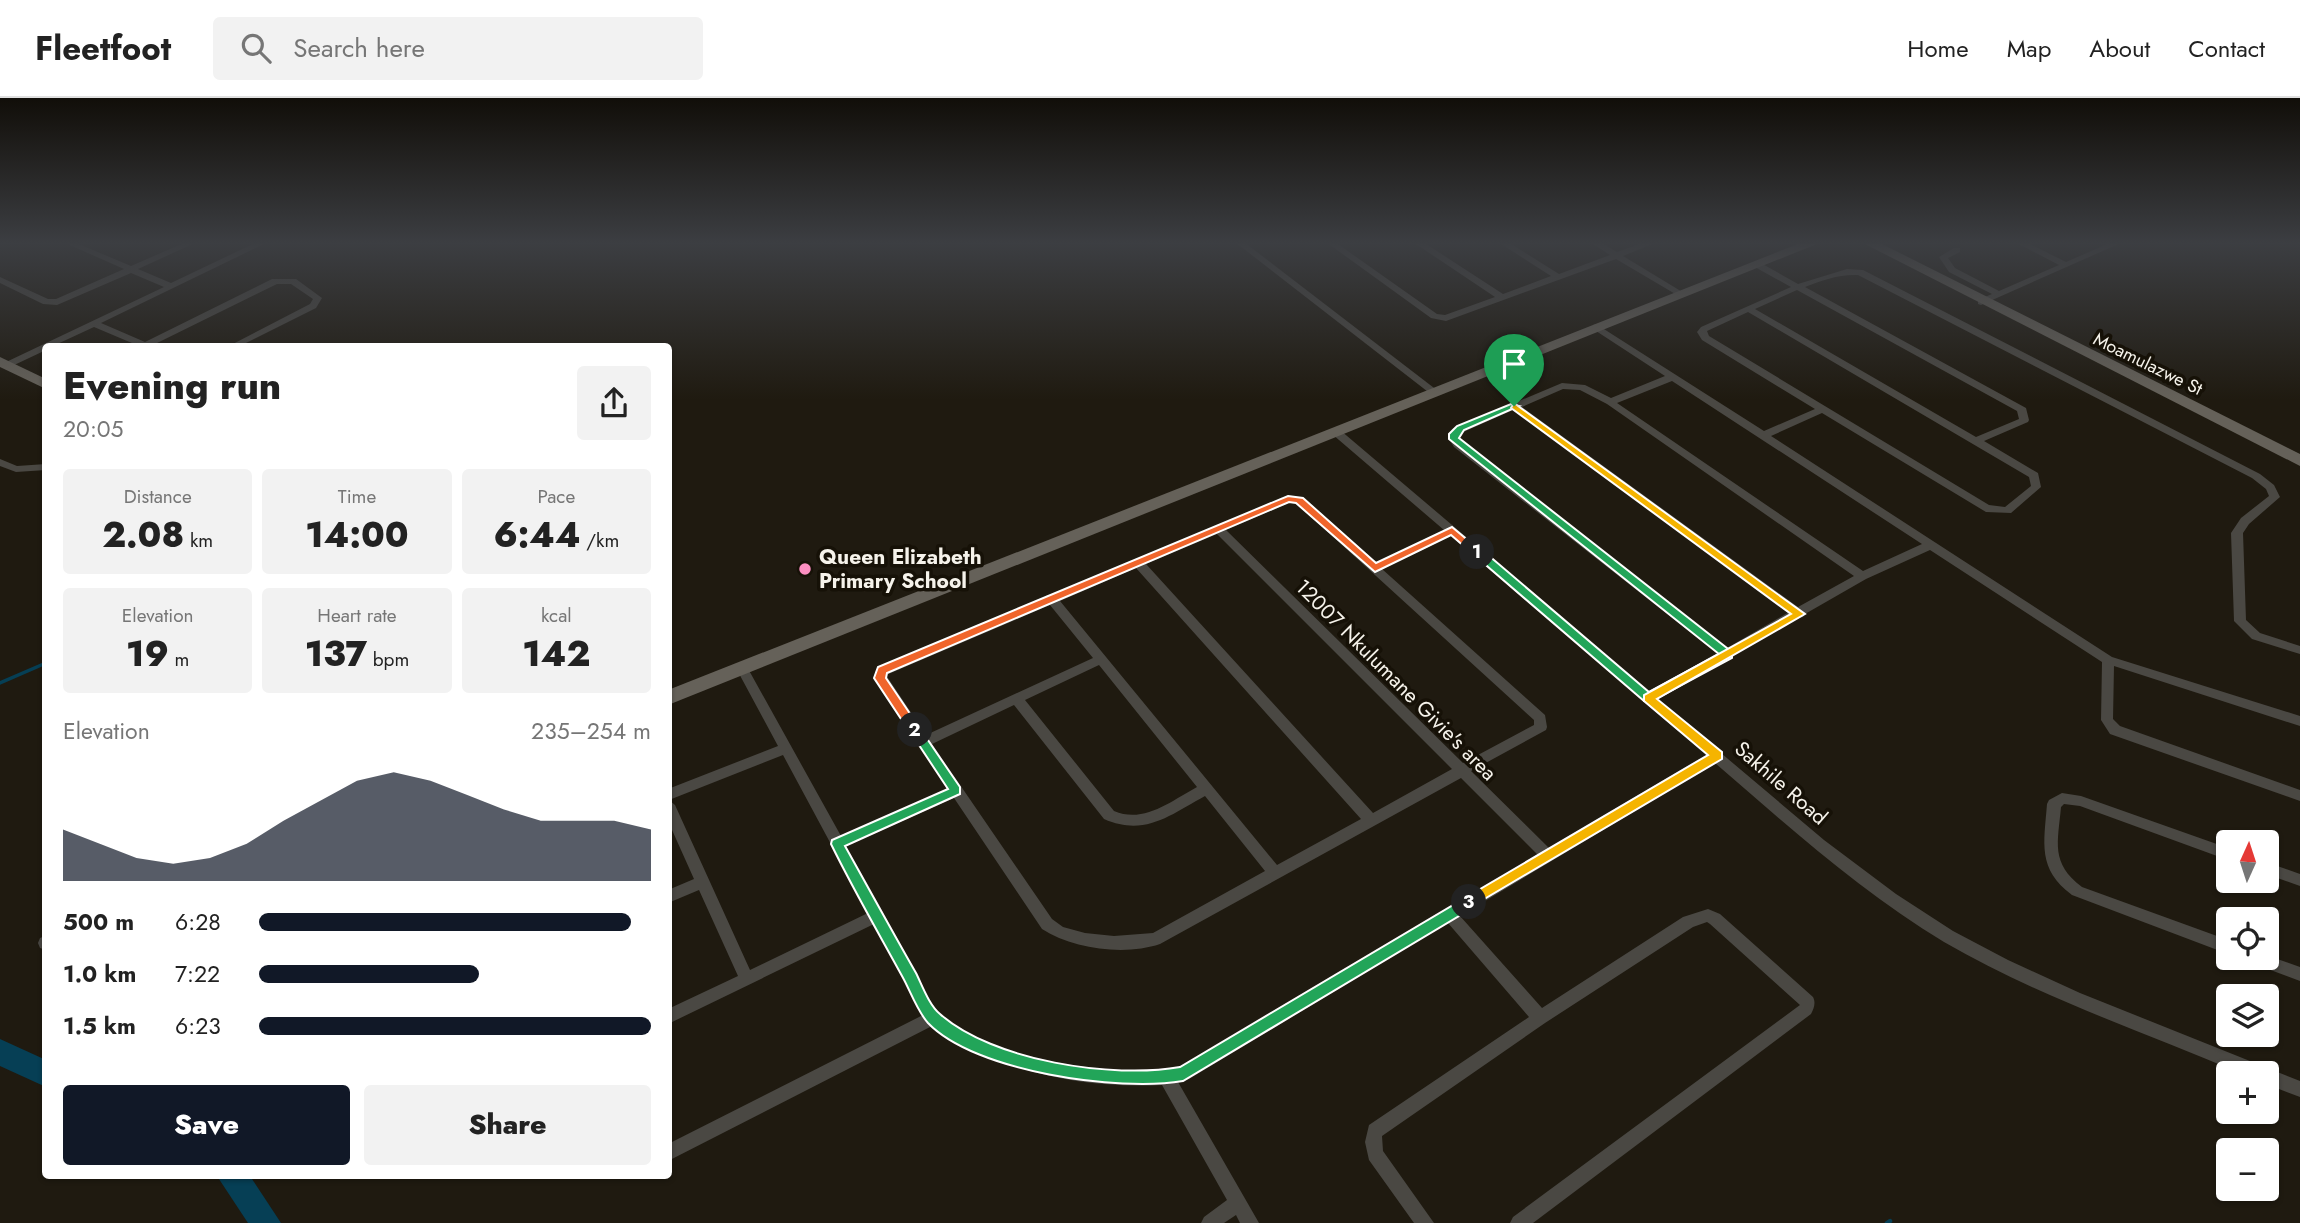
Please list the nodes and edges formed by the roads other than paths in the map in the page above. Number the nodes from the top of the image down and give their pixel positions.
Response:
1 (32, 294) edge
2 (70, 294) edge
3 (152, 294) edge
4 (248, 294) edge
5 (313, 294) edge
6 (1307, 294) edge
7 (1404, 294) edge
8 (1498, 294) edge
9 (1512, 294) edge
10 (1676, 294) edge
11 (1783, 294) edge
12 (1814, 294) edge
13 (1904, 294) edge
14 (1967, 294) edge
15 (1998, 294) edge
16 (1503, 298) junction
17 (1981, 302) junction
18 (1749, 309) junction
19 (93, 323) junction
20 (1596, 327) junction
21 (48, 343) edge
22 (138, 343) edge
23 (151, 343) edge
24 (239, 343) edge
25 (42, 346) edge
26 (4, 363) edge
27 (1670, 378) junction
28 (42, 383) edge
29 (1435, 393) junction
30 (1610, 402) junction
31 (1514, 406) junction
32 (1820, 410) junction
33 (1336, 432) junction
34 (1762, 436) junction
35 (1978, 440) junction
36 (0, 461) edge
37 (2300, 461) edge
38 (42, 467) edge
39 (1219, 529) junction
40 (1452, 531) junction
41 (1930, 545) junction
42 (1138, 562) junction
43 (1375, 568) junction
44 (1862, 576) junction
45 (1051, 598) junction
46 (1799, 614) junction
47 (2300, 650) edge
48 (1728, 655) junction
49 (1099, 660) junction
50 (2108, 660) junction
51 (742, 668) junction
52 (672, 696) edge
53 (1648, 698) junction
54 (1017, 699) junction
55 (2300, 721) edge
56 (923, 743) junction
57 (788, 748) junction
58 (1717, 755) junction
59 (1461, 772) junction
60 (1206, 789) junction
61 (956, 791) junction
62 (672, 794) edge
63 (2300, 796) edge
64 (672, 814) edge
65 (1369, 818) junction
66 (837, 844) junction
67 (2216, 850) edge
68 (1548, 856) junction
69 (1275, 873) junction
70 (2279, 873) edge
71 (2300, 880) edge
72 (701, 882) junction
73 (672, 895) edge
74 (1449, 914) junction
75 (877, 916) junction
76 (2216, 943) edge
77 (2279, 966) edge
78 (2300, 974) edge
79 (746, 978) junction
80 (672, 1015) edge
81 (933, 1018) junction
82 (1540, 1018) junction
83 (2230, 1061) edge
84 (1167, 1078) junction
85 (2279, 1081) edge
86 (2300, 1090) edge
87 (672, 1151) edge
88 (1237, 1203) junction
89 (1210, 1223) edge
90 (1250, 1223) edge
91 (1425, 1223) edge
92 (1519, 1223) edge

1 - 2 street
3 - 19 street
4 - 23 street
5 - 24 street
6 - 29 street
7 - 16 street
8 - 16 street
9 - 16 street
10 - 20 street
11 - 18 street
12 - 35 street
13 - 47 street
14 - 17 street, Moamulazwe St
15 - 17 street
17 - 37 street, Moamulazwe St
18 - 32 street
18 - 35 street
19 - 21 street
19 - 22 street
20 - 27 street
20 - 29 street
25 - 26 street
26 - 28 street
27 - 30 street
27 - 34 street
29 - 33 street
30 - 31 street
30 - 44 street
31 - 46 street
31 - 48 street
32 - 34 street
32 - 35 street
33 - 40 street, Sakhile Road
33 - 51 street
34 - 41 street
36 - 38 street
39 - 42 street
39 - 43 street
39 - 59 street, 12007 Nkulumane Givie's area
40 - 43 street
40 - 53 street, Sakhile Road
41 - 44 street
41 - 50 street
42 - 45 street
42 - 65 street
43 - 59 street
44 - 46 street
45 - 49 street
45 - 56 street
46 - 48 street
48 - 53 street
49 - 54 street
49 - 60 street
50 - 55 street
50 - 63 street
51 - 52 street
51 - 57 street
53 - 58 street, Sakhile Road
54 - 56 street
54 - 60 street
56 - 61 street
57 - 62 street
57 - 66 street
58 - 68 street
58 - 83 street, Sakhile Road
59 - 65 street
59 - 68 street, 12007 Nkulumane Givie's area
60 - 69 street
61 - 66 street
61 - 69 street
64 - 72 street
65 - 69 street
66 - 75 street
67 - 76 street
68 - 74 street
70 - 71 street
72 - 73 street
72 - 79 street
74 - 82 street
74 - 84 street
75 - 79 street
75 - 81 street
77 - 78 street
79 - 80 street
81 - 84 street
81 - 87 street
82 - 91 street
82 - 92 street
84 - 88 street
85 - 86 street
88 - 89 street
88 - 90 street

